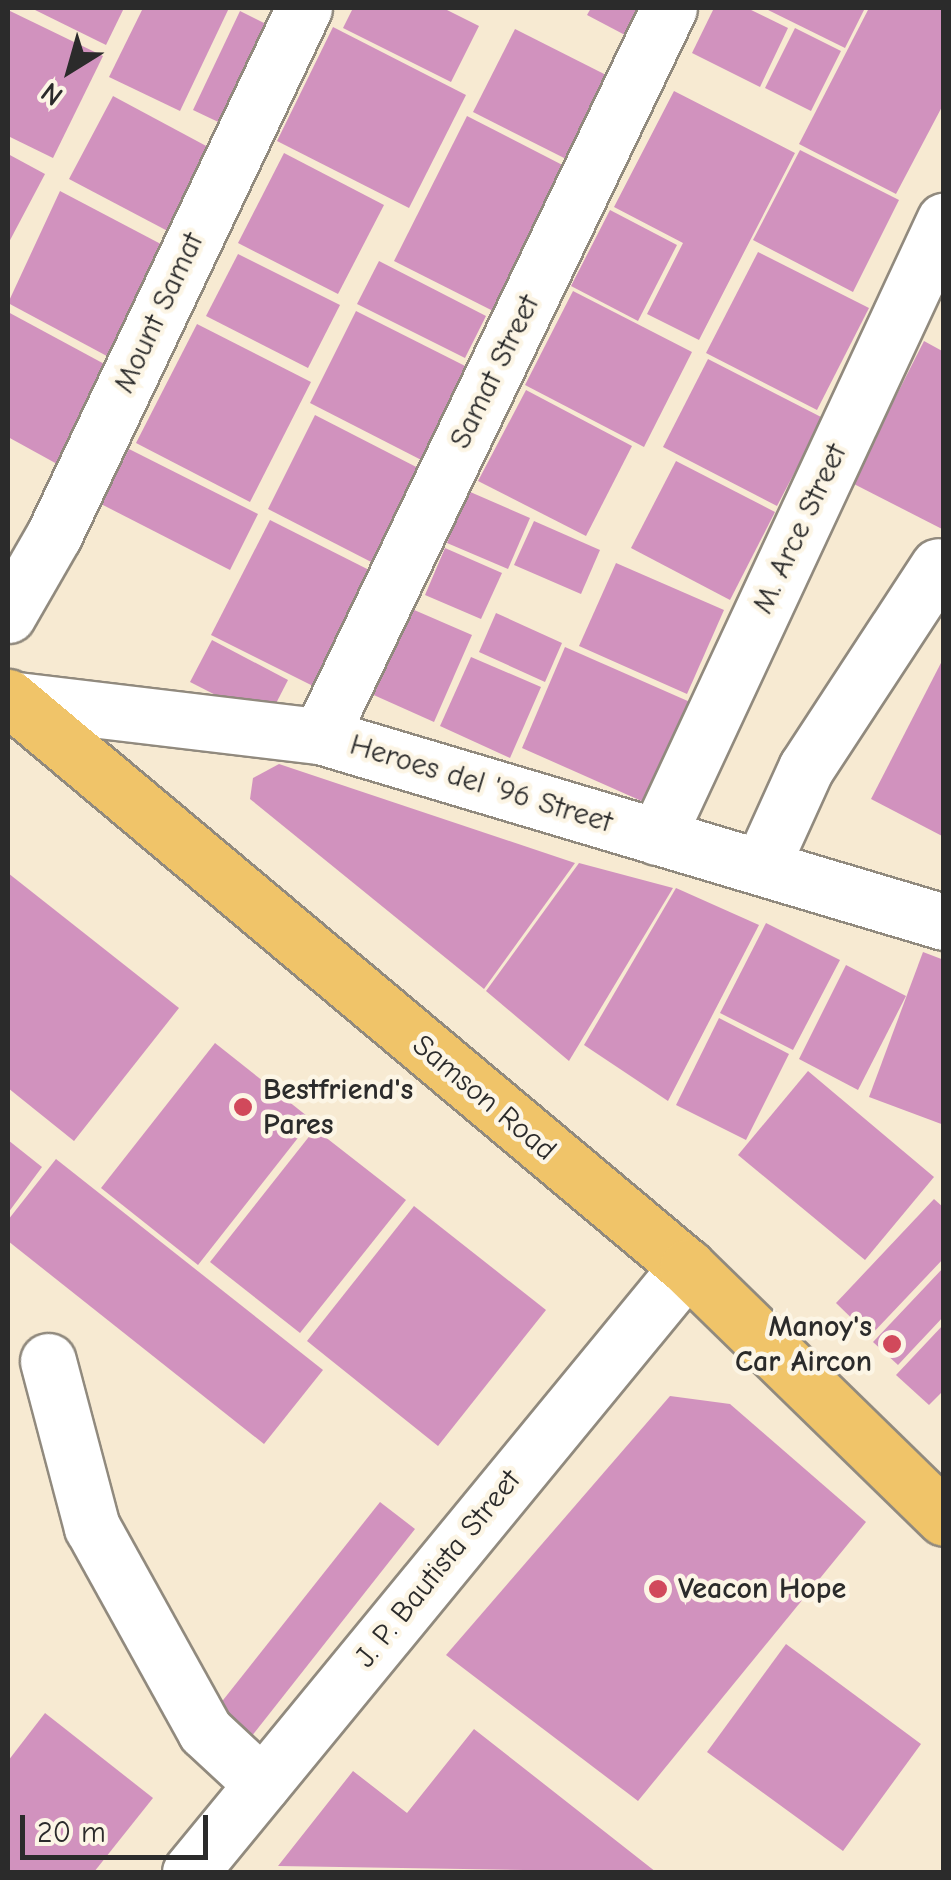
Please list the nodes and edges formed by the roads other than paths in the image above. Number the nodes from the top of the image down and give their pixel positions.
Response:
1 (304, 8) edge
2 (669, 8) edge
3 (944, 221) edge
4 (938, 566) dead end
5 (8, 615) edge
6 (8, 698) edge
7 (320, 736) junction
8 (656, 837) junction
9 (761, 868) junction
10 (944, 922) edge
11 (687, 1266) junction
12 (48, 1362) dead end
13 (944, 1518) edge
14 (262, 1784) junction
15 (190, 1872) edge

1 - 5 street, Mount Samat
2 - 7 street, Samat Street
3 - 8 street, M. Arce Street
4 - 9 street
6 - 7 street, Heroes del '96 Street
6 - 11 highway, Samson Road
7 - 8 street, Heroes del '96 Street
8 - 9 street, Heroes del '96 Street
9 - 10 street, Heroes del '96 Street
11 - 13 highway, Samson Road
11 - 14 street, J. P. Bautista Street
12 - 14 street
14 - 15 street, J. P. Bautista Street

